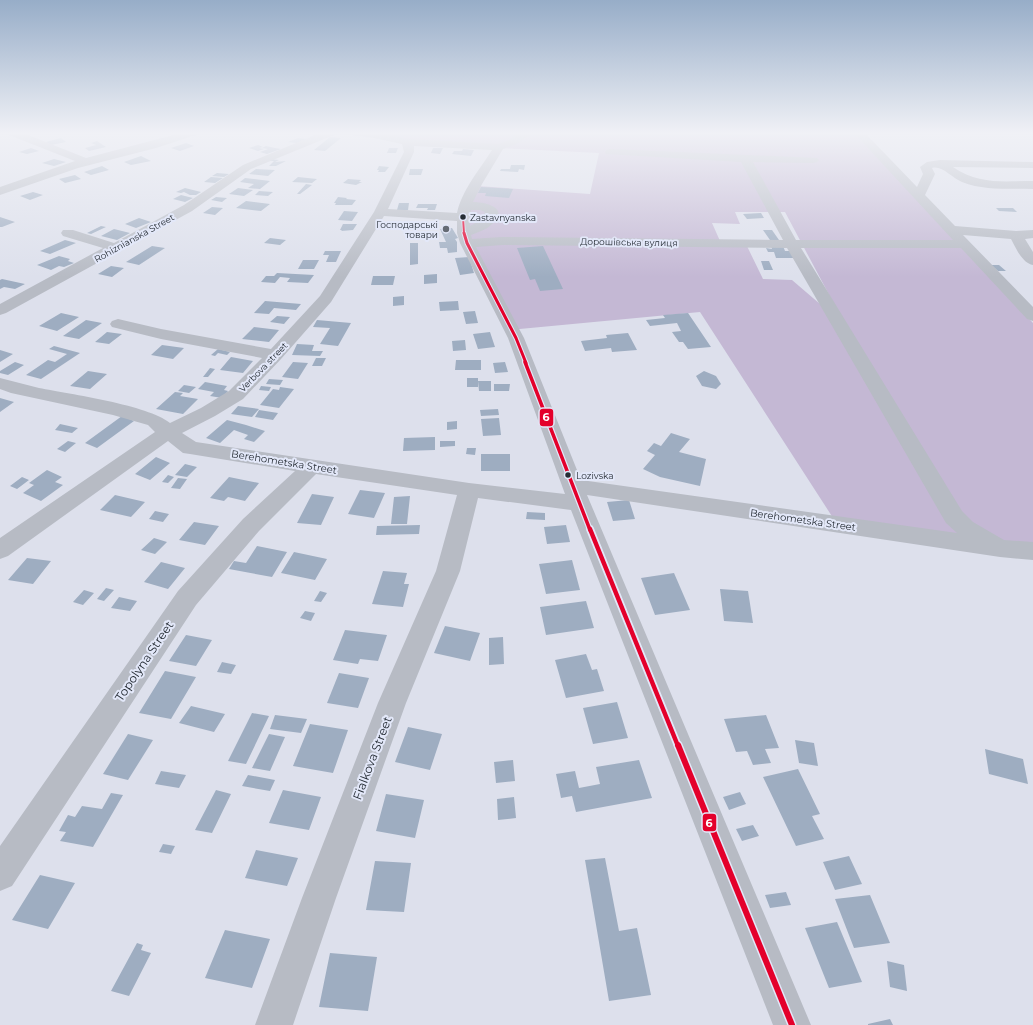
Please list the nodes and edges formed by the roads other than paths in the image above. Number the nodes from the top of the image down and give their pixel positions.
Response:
1 (27, 181) edge
2 (228, 181) edge
3 (396, 181) edge
4 (478, 181) edge
5 (757, 181) edge
6 (905, 181) edge
7 (926, 181) edge
8 (972, 181) edge
9 (1033, 185) edge
10 (0, 191) edge
11 (919, 196) junction
12 (380, 212) junction
13 (465, 225) junction
14 (952, 230) junction
15 (68, 233) dead end
16 (1033, 234) edge
17 (1016, 235) junction
18 (792, 244) junction
19 (965, 244) junction
20 (116, 248) junction
21 (1033, 261) edge
22 (0, 310) edge
23 (1033, 316) edge
24 (118, 324) dead end
25 (276, 355) junction
26 (0, 383) edge
27 (168, 432) junction
28 (311, 467) junction
29 (469, 490) junction
30 (576, 495) junction
31 (1000, 548) junction
32 (0, 550) edge
33 (1033, 551) edge
34 (0, 874) edge
35 (274, 1025) edge
36 (792, 1025) edge

1 - 10 street
2 - 20 street, Rohiznianska Street
3 - 12 street, Verbova street
4 - 13 street
5 - 18 street
6 - 11 street
7 - 11 street
8 - 9 street
11 - 14 street
12 - 13 street, Дорошівська вулиця
12 - 25 street, Verbova street
13 - 18 street, Дорошівська вулиця
13 - 30 street
14 - 17 street
14 - 19 street
15 - 20 street
16 - 17 street
17 - 21 street
18 - 19 street, Дорошівська вулиця
18 - 31 street
19 - 23 street
20 - 22 street, Rohiznianska Street
24 - 25 street
25 - 27 street, Verbova street
26 - 27 street, Berehometska Street
27 - 28 street, Berehometska Street
27 - 32 street, Verbova street
28 - 29 street, Berehometska Street
28 - 34 street, Topolyna Street
29 - 30 street, Berehometska Street
29 - 35 street, Fialkova Street
30 - 31 street, Berehometska Street
30 - 36 street
31 - 33 street, Berehometska Street

